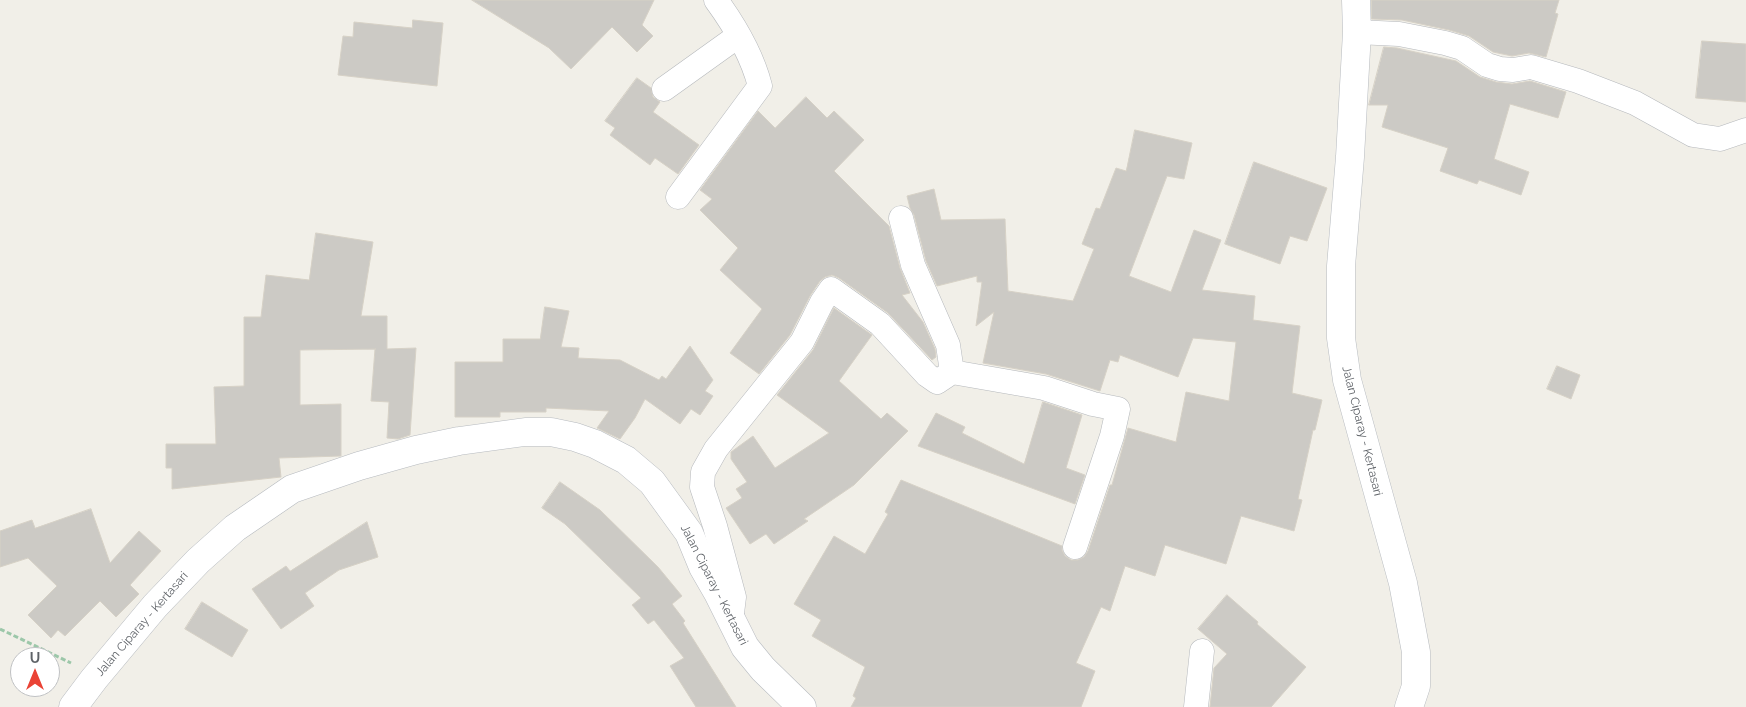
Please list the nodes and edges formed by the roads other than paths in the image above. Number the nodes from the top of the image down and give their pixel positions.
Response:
1 (716, 0) edge
2 (1356, 0) edge
3 (1357, 32) junction
4 (738, 36) junction
5 (664, 89) dead end
6 (1746, 130) edge
7 (678, 198) dead end
8 (901, 218) dead end
9 (952, 372) junction
10 (1075, 547) dead end
11 (731, 621) junction
12 (1202, 652) dead end
13 (74, 707) edge
14 (802, 707) edge
15 (1196, 707) edge
16 (1409, 707) edge

1 - 4 street
2 - 3 main road, Jalan Ciparay - Kertasari
3 - 6 street
3 - 16 main road, Jalan Ciparay - Kertasari
4 - 5 street
4 - 7 street
8 - 9 street
9 - 10 street
9 - 11 street
11 - 13 main road, Jalan Ciparay - Kertasari
11 - 14 main road, Jalan Ciparay - Kertasari
12 - 15 street

